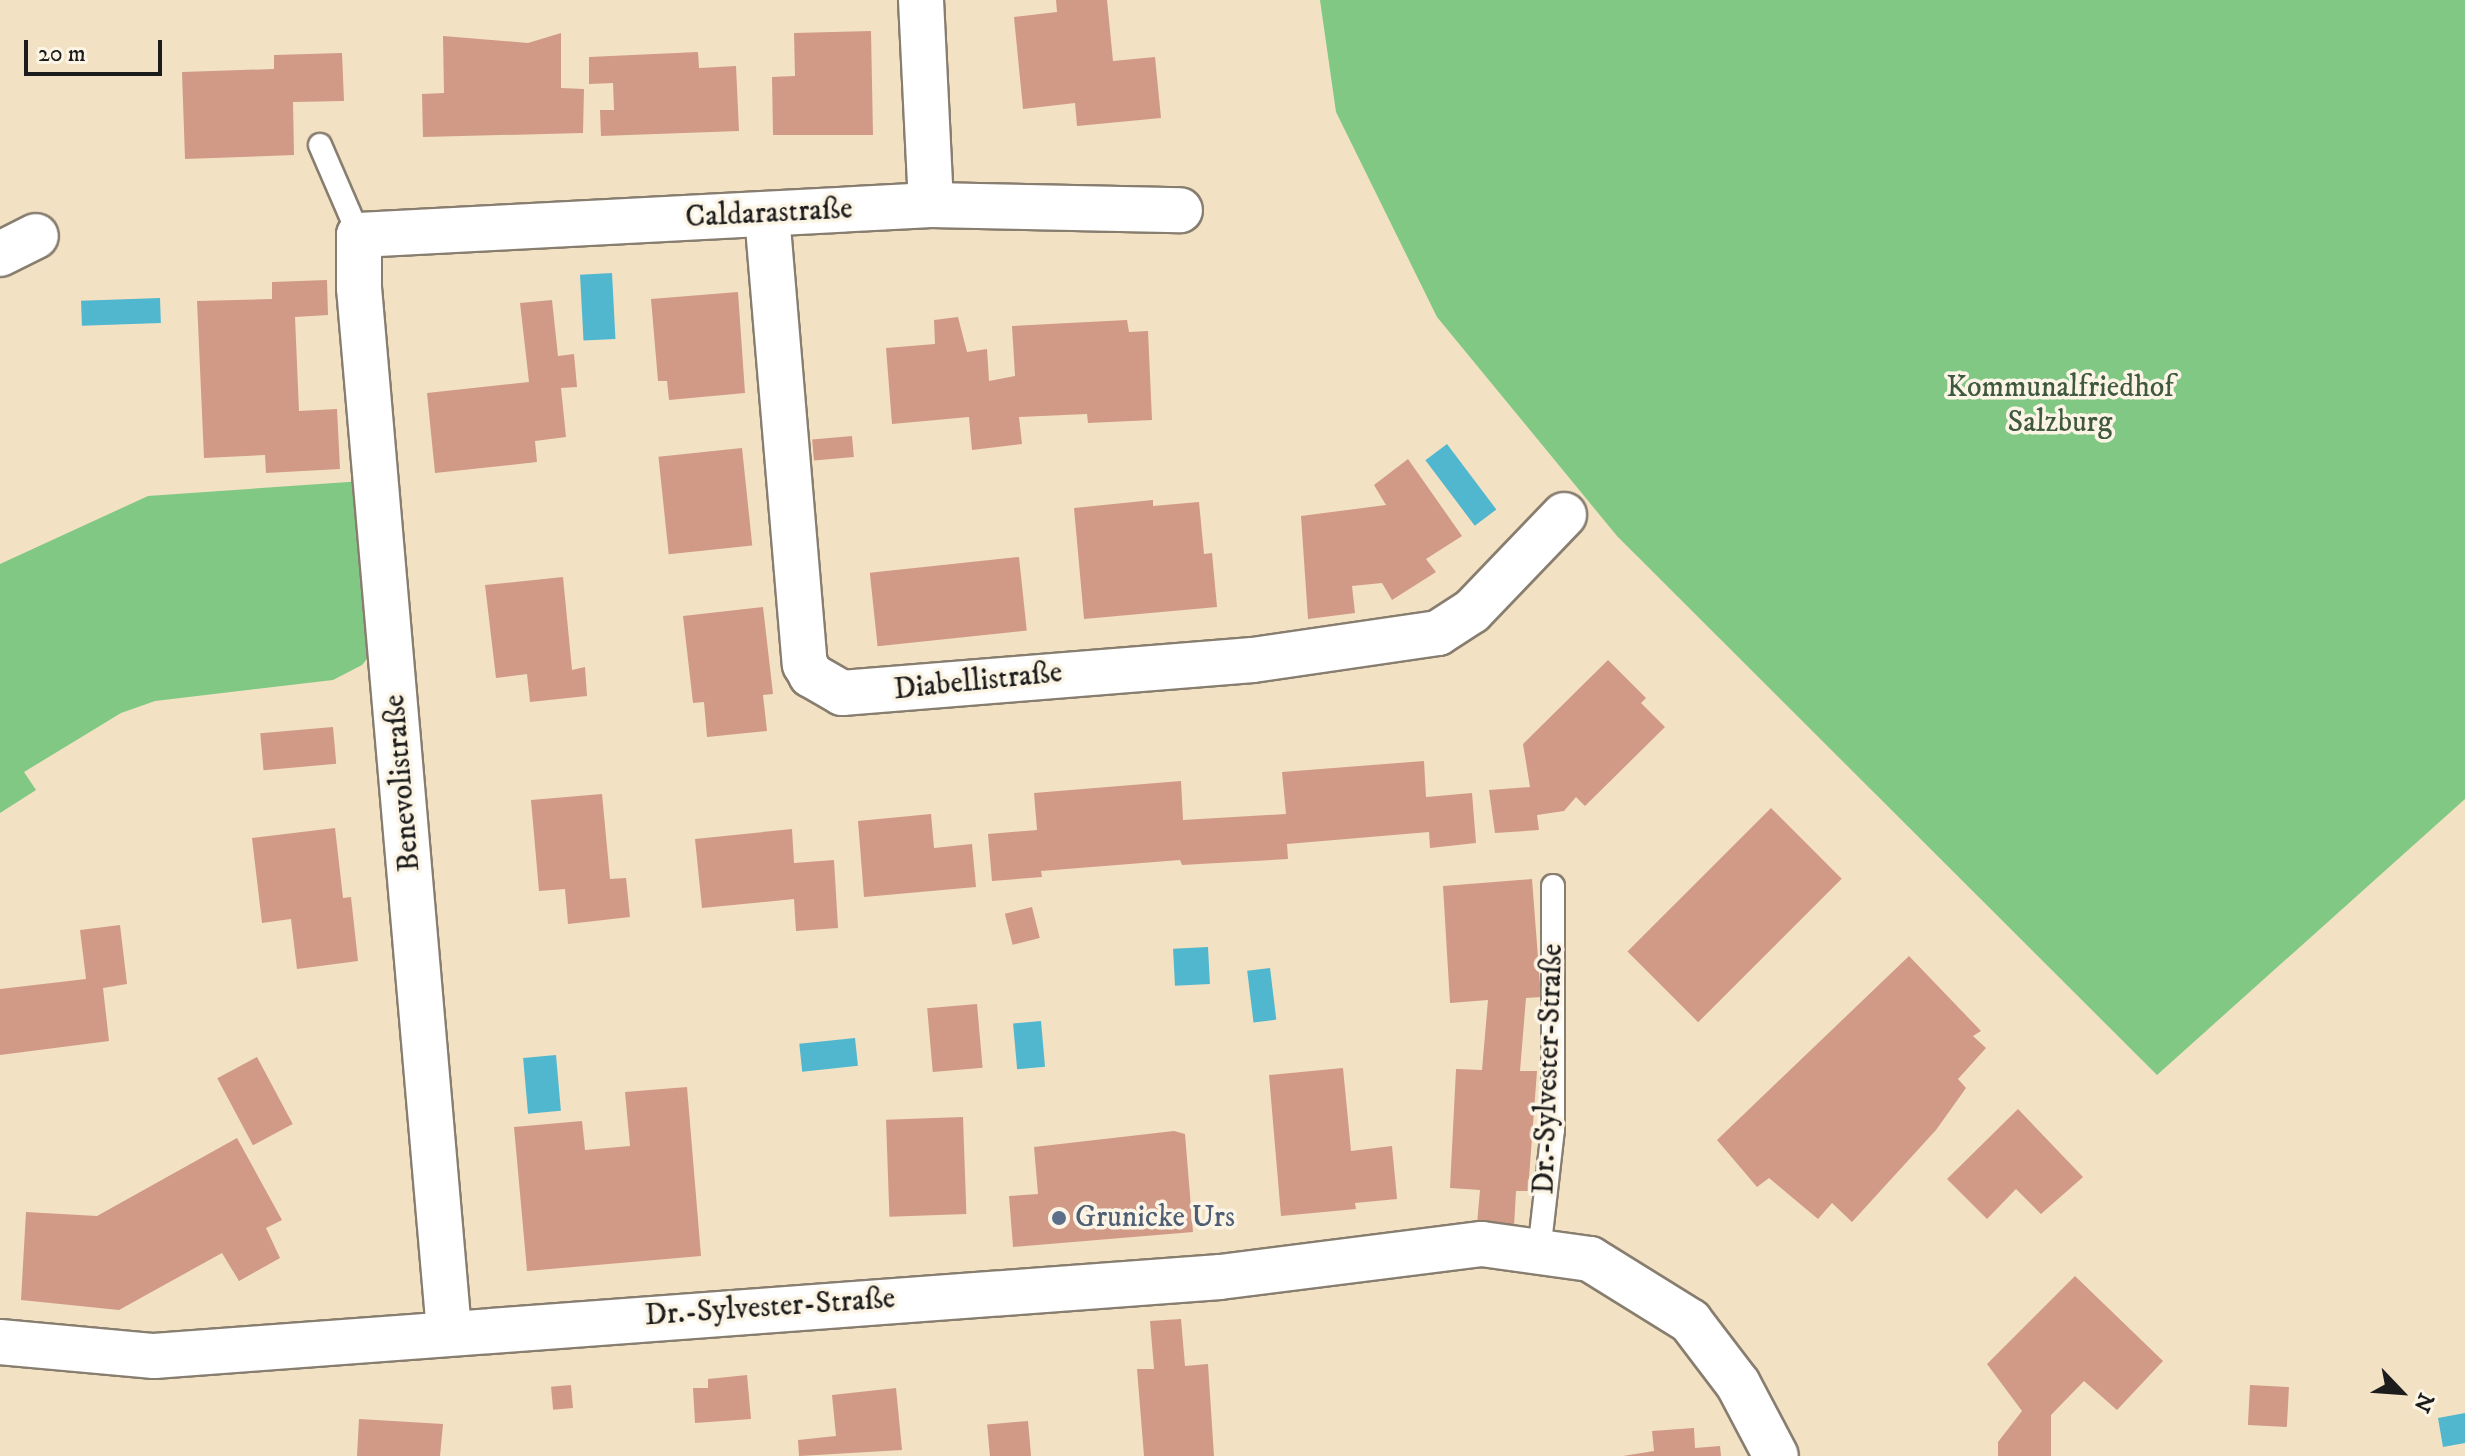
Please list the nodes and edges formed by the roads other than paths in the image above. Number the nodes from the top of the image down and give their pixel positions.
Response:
1 (921, 0) edge
2 (320, 145) dead end
3 (931, 205) junction
4 (1180, 210) dead end
5 (767, 215) junction
6 (359, 235) junction
7 (1564, 515) dead end
8 (1553, 886) dead end
9 (1539, 1252) junction
10 (449, 1331) junction
11 (0, 1342) edge
12 (1776, 1456) edge

1 - 3 street
2 - 6 lane
3 - 4 street, Caldarastraße
3 - 5 street, Caldarastraße
5 - 6 street, Caldarastraße
5 - 7 street, Diabellistraße
6 - 10 street, Benevolistraße
8 - 9 lane, Dr.-Sylvester-Straße
9 - 10 street, Dr.-Sylvester-Straße
9 - 12 street, Dr.-Sylvester-Straße
10 - 11 street, Dr.-Sylvester-Straße

